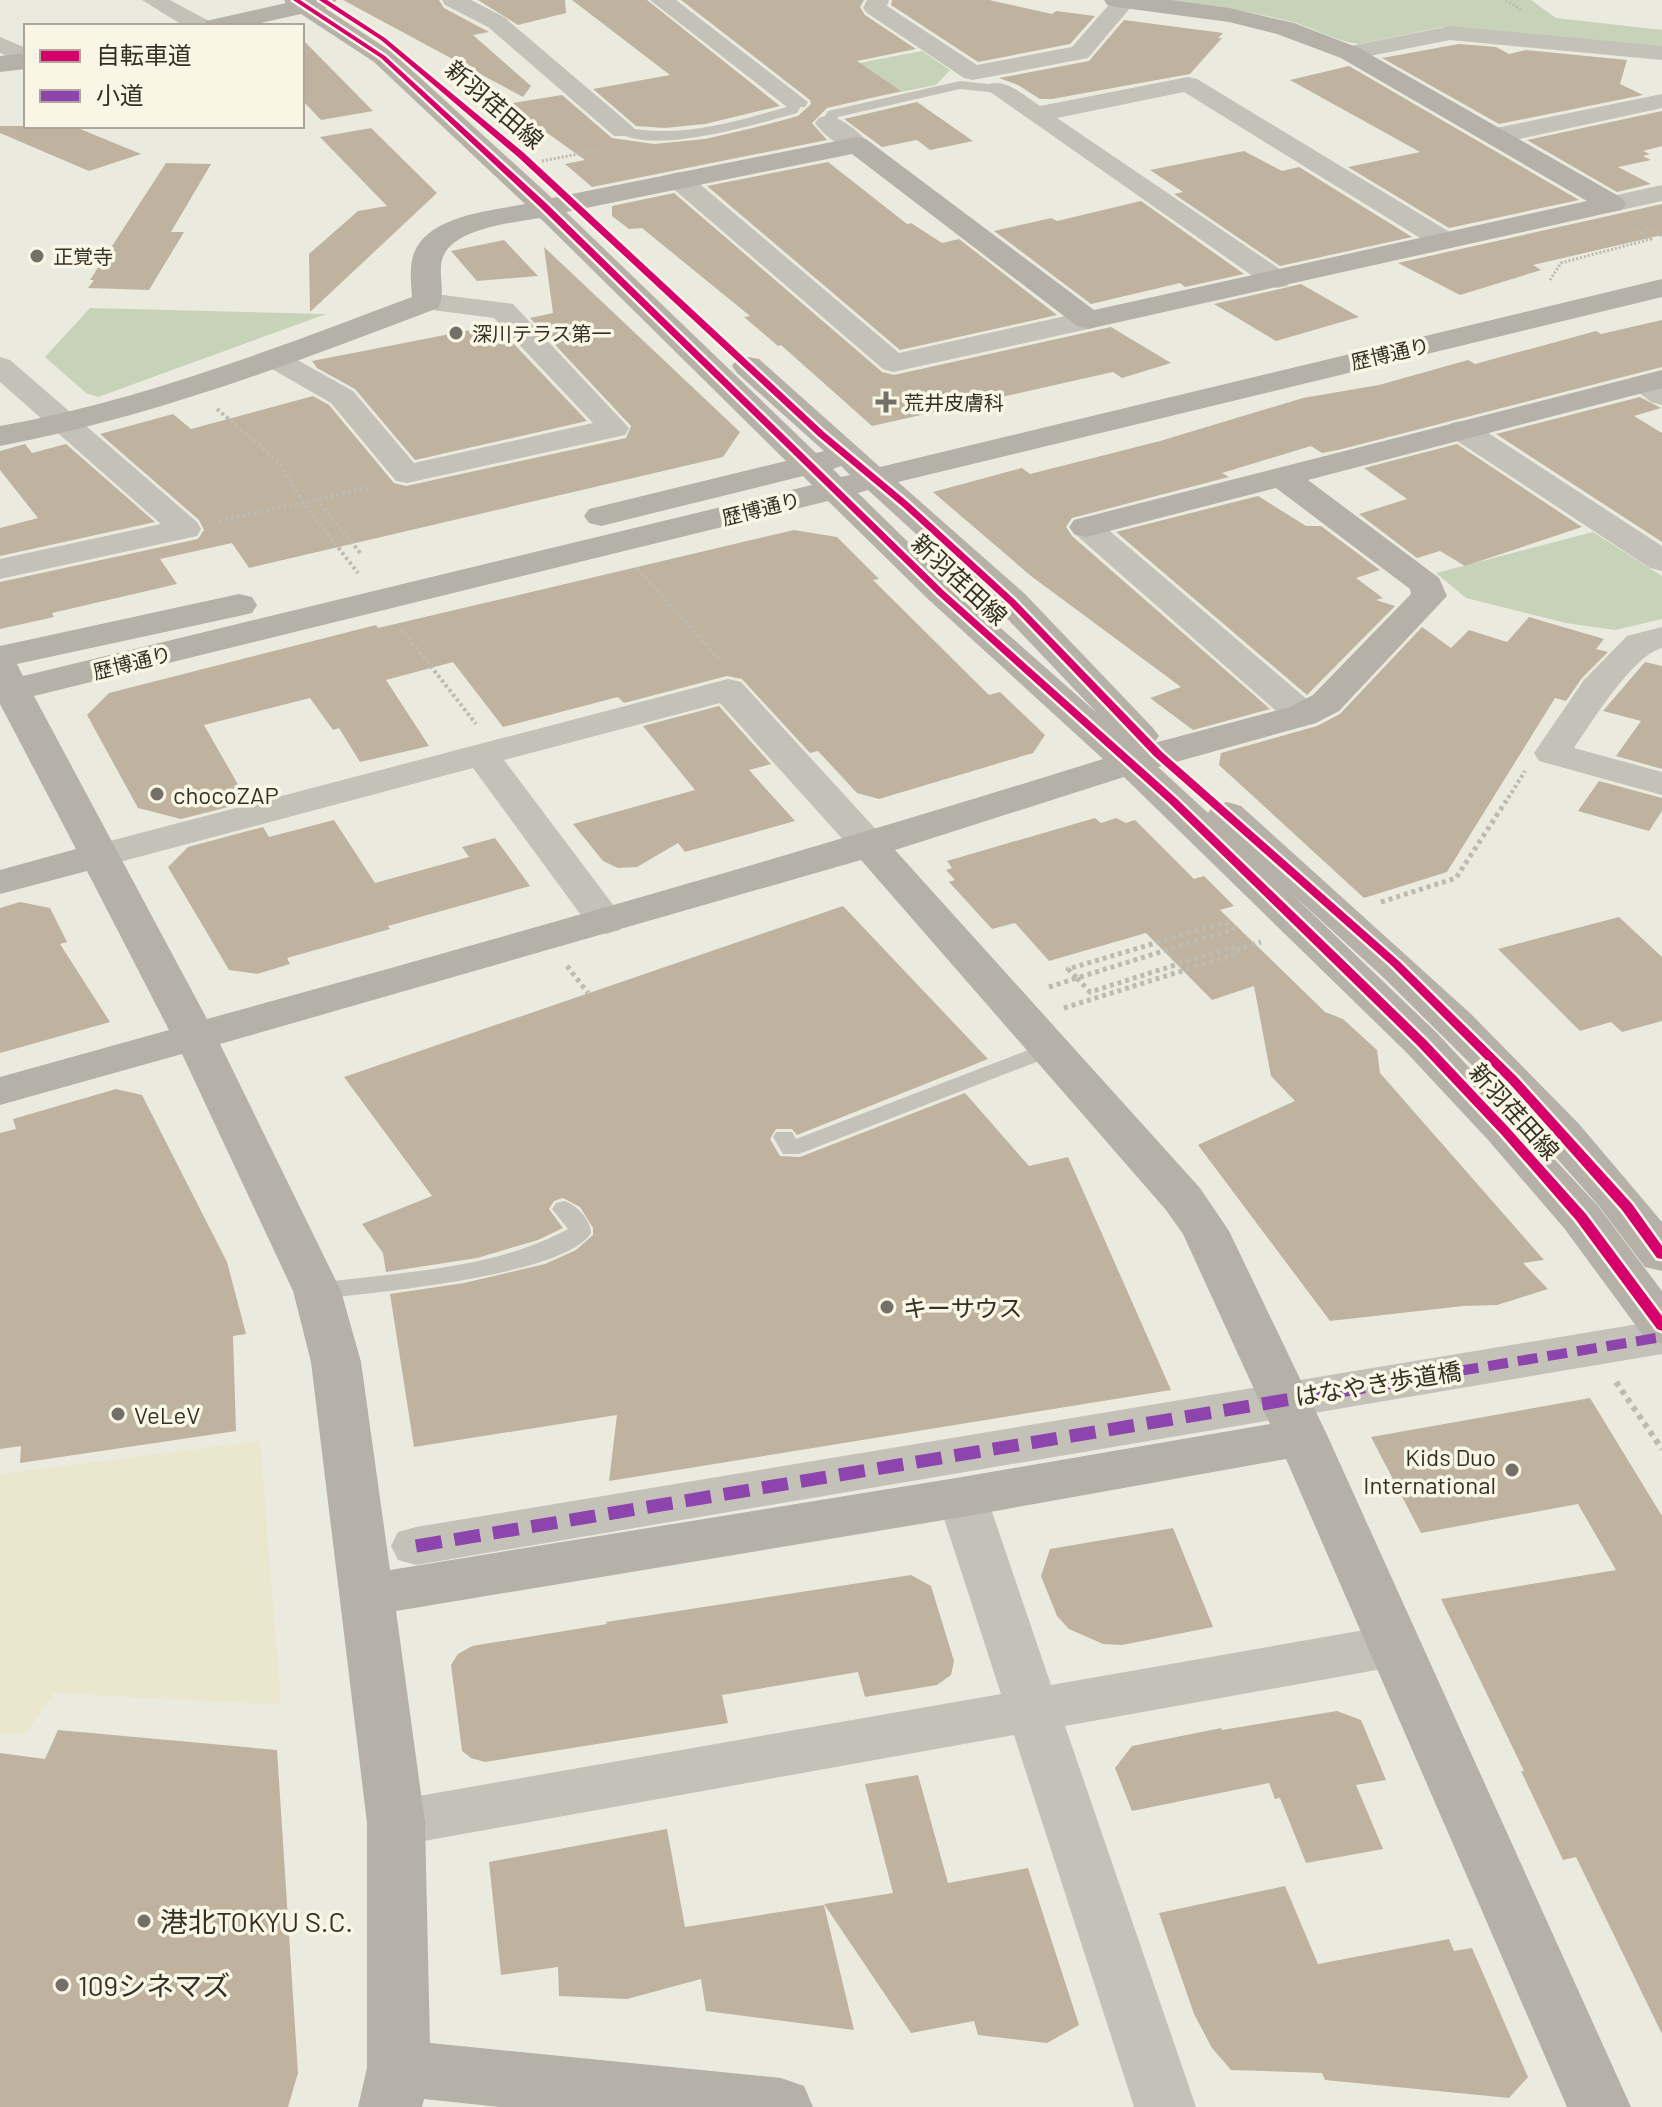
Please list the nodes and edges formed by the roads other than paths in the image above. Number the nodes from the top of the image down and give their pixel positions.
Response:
1 (153, 0) edge
2 (453, 0) edge
3 (661, 0) edge
4 (878, 0) edge
5 (1116, 0) edge
6 (315, 1) edge
7 (1124, 1) edge
8 (197, 24) edge
9 (223, 24) edge
10 (0, 44) edge
11 (1350, 53) junction
12 (1662, 53) edge
13 (24, 58) edge
14 (24, 59) edge
15 (0, 64) edge
16 (998, 89) joint
17 (1662, 101) edge
18 (796, 102) joint
19 (1038, 114) junction
20 (828, 123) joint
21 (623, 131) joint
22 (1496, 136) junction
23 (857, 145) junction
24 (679, 180) junction
25 (1662, 193) edge
26 (557, 204) junction
27 (1612, 204) junction
28 (1443, 240) junction
29 (1662, 268) edge
30 (1277, 280) junction
31 (1662, 288) edge
32 (427, 302) junction
33 (1088, 320) junction
34 (275, 359) junction
35 (0, 366) edge
36 (1656, 387) edge
37 (68, 425) junction
38 (1462, 430) junction
39 (0, 436) edge
40 (847, 455) junction
41 (808, 465) junction
42 (1281, 476) junction
43 (875, 478) junction
44 (834, 490) junction
45 (1086, 527) joint
46 (1662, 561) edge
47 (0, 569) edge
48 (1662, 637) edge
49 (3, 677) edge
50 (1303, 715) junction
51 (480, 753) junction
52 (1143, 758) junction
53 (1662, 784) edge
54 (869, 845) junction
55 (97, 856) junction
56 (0, 882) edge
57 (606, 922) junction
58 (1055, 1029) junction
59 (193, 1038) junction
60 (0, 1091) edge
61 (784, 1137) dead end
62 (1644, 1201) edge
63 (564, 1209) dead end
64 (1581, 1217) junction
65 (1662, 1255) edge
66 (317, 1291) junction
67 (1662, 1326) edge
68 (1662, 1337) edge
69 (1302, 1437) junction
70 (962, 1497) junction
71 (416, 1546) dead end
72 (365, 1595) junction
73 (1393, 1646) junction
74 (1032, 1711) junction
75 (396, 1823) junction
76 (395, 2088) edge
77 (781, 2107) edge
78 (1165, 2107) edge
79 (1599, 2107) edge

1 - 8 street
2 - 21 street
3 - 18 street
4 - 7 street
5 - 7 street
6 - 9 street
6 - 26 street, 新羽荏田線
7 - 11 street
10 - 13 street
11 - 12 street
11 - 22 street
14 - 15 street
16 - 19 street
16 - 20 lane
17 - 22 street
18 - 21 lane
19 - 28 street
19 - 30 street
20 - 23 street
22 - 27 street
23 - 24 street
23 - 33 street
24 - 26 street
24 - 33 street
25 - 27 street
26 - 32 street
26 - 40 street, 新羽荏田線
26 - 41 street, 新羽荏田線
27 - 28 street
28 - 30 street
29 - 40 street, 歴博通り
30 - 33 street
31 - 43 street, 歴博通り
32 - 34 street
32 - 34 street
34 - 37 street
35 - 37 street
36 - 38 street
37 - 39 street
37 - 47 street
38 - 42 street
38 - 46 street
40 - 41 street, 歴博通り
40 - 43 street, 新羽荏田線
41 - 44 street, 新羽荏田線
41 - 49 street, 歴博通り
42 - 45 street
42 - 50 street
43 - 44 street, 歴博通り
43 - 52 street, 新羽荏田線
44 - 49 street, 歴博通り
44 - 52 street, 新羽荏田線
45 - 50 street
48 - 53 street
49 - 55 street
50 - 52 street
51 - 54 street
51 - 55 street
51 - 57 street
52 - 54 street
52 - 62 street, 新羽荏田線
52 - 64 street, 新羽荏田線
54 - 57 street
54 - 58 street
55 - 56 street
55 - 59 street
57 - 59 street
58 - 61 lane
58 - 69 street
59 - 60 street
59 - 66 street
62 - 64 street
62 - 65 street, 新羽荏田線
63 - 66 lane
64 - 67 street, 新羽荏田線
66 - 72 street
68 - 71 street, はなやき歩道橋
69 - 70 street
69 - 73 street
70 - 72 street
70 - 74 street
72 - 75 street
73 - 74 street
73 - 79 street
74 - 75 street
74 - 78 street
75 - 76 street
76 - 77 street

